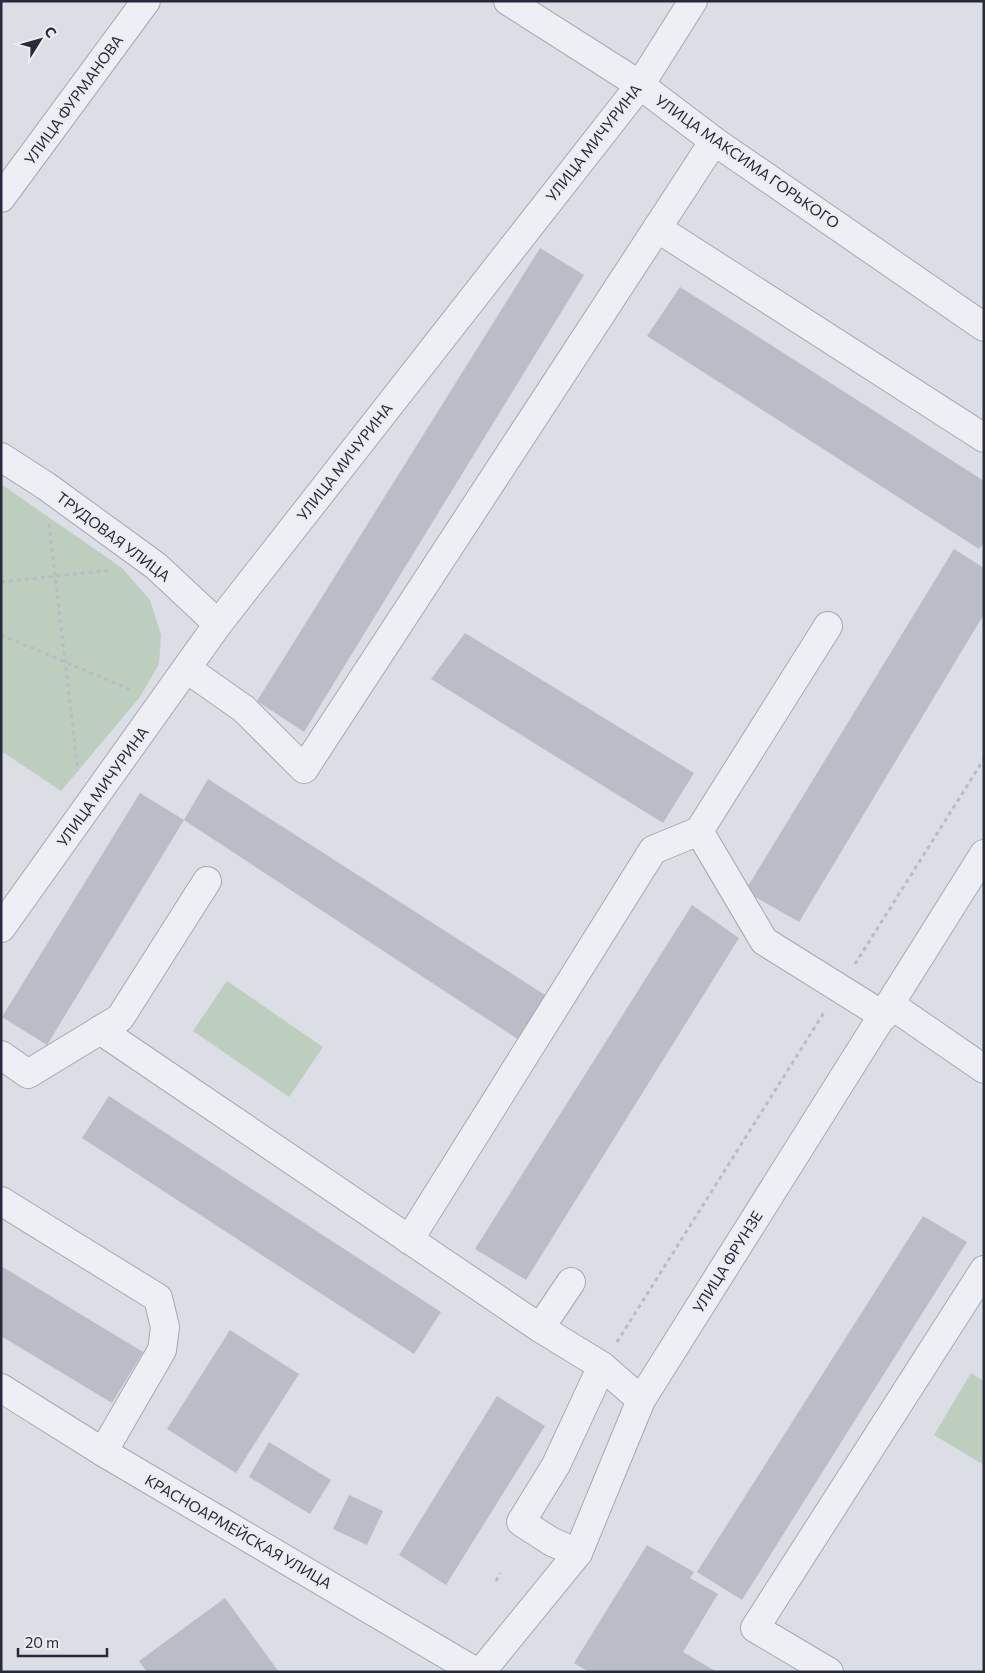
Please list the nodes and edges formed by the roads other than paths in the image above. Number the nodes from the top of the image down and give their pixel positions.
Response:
1 (146, 1) edge
2 (508, 1) edge
3 (693, 1) edge
4 (640, 85) junction
5 (714, 141) junction
6 (1, 198) edge
7 (657, 228) junction
8 (984, 327) edge
9 (984, 438) edge
10 (1, 457) edge
11 (218, 624) junction
12 (828, 626) dead end
13 (187, 669) junction
14 (699, 831) junction
15 (984, 854) edge
16 (207, 881) dead end
17 (1, 928) edge
18 (887, 1010) junction
19 (100, 1030) junction
20 (1, 1055) edge
21 (984, 1069) edge
22 (1, 1202) edge
23 (409, 1240) junction
24 (984, 1270) edge
25 (571, 1282) dead end
26 (540, 1328) junction
27 (602, 1366) junction
28 (1, 1388) edge
29 (641, 1400) junction
30 (103, 1452) junction
31 (578, 1553) junction
32 (476, 1672) edge
33 (481, 1672) edge
34 (829, 1672) edge

1 - 6 street, УЛИЦА ФУРМАНОВА
2 - 4 street, УЛИЦА МАКСИМА ГОРЬКОГО
3 - 4 street, УЛИЦА МИЧУРИНА
4 - 5 street, УЛИЦА МАКСИМА ГОРЬКОГО
4 - 11 street, УЛИЦА МИЧУРИНА
5 - 7 street
5 - 8 street, УЛИЦА МАКСИМА ГОРЬКОГО
7 - 9 street
7 - 13 street
10 - 11 street, ТРУДОВАЯ УЛИЦА
11 - 13 street, УЛИЦА МИЧУРИНА
12 - 14 street
13 - 17 street, УЛИЦА МИЧУРИНА
14 - 18 street
14 - 23 street
15 - 18 street, УЛИЦА ФРУНЗЕ
16 - 19 street
18 - 21 street
18 - 29 street, УЛИЦА ФРУНЗЕ
19 - 20 street
19 - 23 street
22 - 30 street
23 - 26 street
24 - 34 street
25 - 26 street
26 - 27 street
27 - 29 street
27 - 31 street
28 - 30 street, КРАСНОАРМЕЙСКАЯ УЛИЦА
29 - 31 street, УЛИЦА ФРУНЗЕ
30 - 32 street, КРАСНОАРМЕЙСКАЯ УЛИЦА
31 - 33 street, УЛИЦА ФРУНЗЕ

